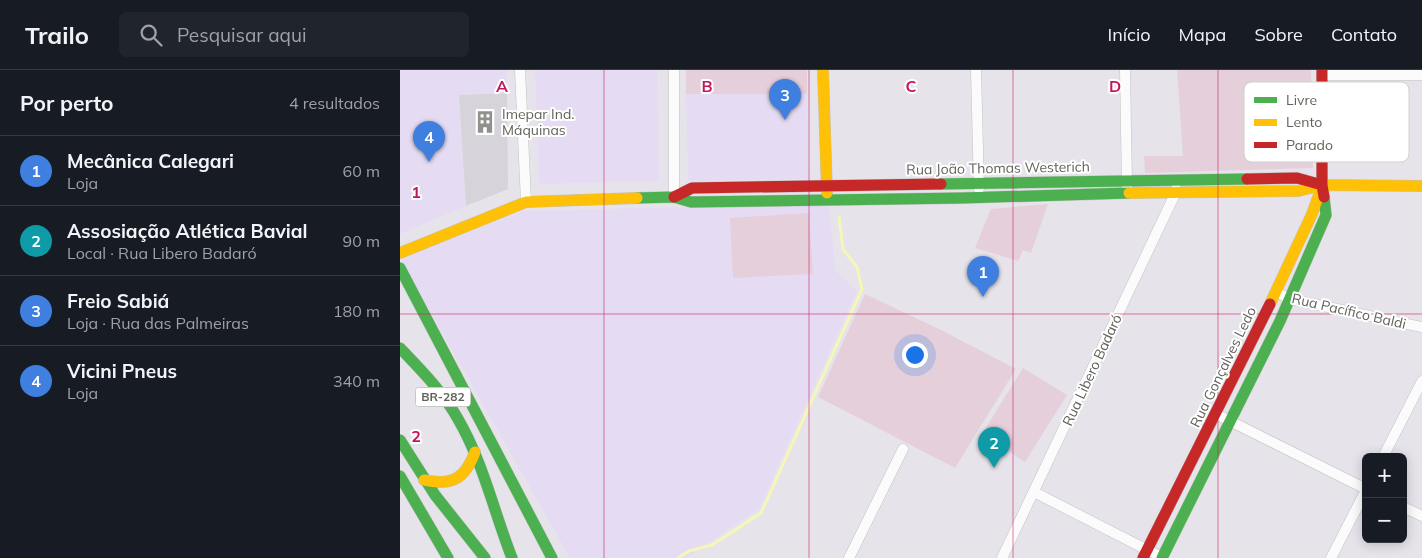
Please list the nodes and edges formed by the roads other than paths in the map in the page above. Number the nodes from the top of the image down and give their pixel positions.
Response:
1 (520, 70) edge
2 (674, 70) edge
3 (822, 70) edge
4 (976, 70) edge
5 (1124, 70) edge
6 (1322, 73) edge
7 (1422, 76) edge
8 (1322, 162) edge
9 (1248, 179) junction
10 (1176, 180) junction
11 (1127, 181) junction
12 (1063, 182) junction
13 (907, 184) junction
14 (979, 184) junction
15 (826, 185) junction
16 (1322, 185) junction
17 (758, 186) junction
18 (1422, 186) edge
19 (1176, 192) junction
20 (1247, 192) junction
21 (1127, 193) junction
22 (674, 196) junction
23 (1064, 196) junction
24 (979, 198) junction
25 (827, 199) junction
26 (907, 199) junction
27 (758, 200) junction
28 (526, 202) junction
29 (400, 253) edge
30 (400, 268) edge
31 (1276, 292) junction
32 (1290, 299) junction
33 (1422, 327) edge
34 (400, 348) edge
35 (1249, 349) junction
36 (1263, 356) junction
37 (1422, 381) edge
38 (1216, 414) junction
39 (1231, 422) junction
40 (400, 440) edge
41 (903, 449) dead end
42 (475, 452) junction
43 (1385, 453) edge
44 (400, 476) edge
45 (424, 480) junction
46 (1182, 484) junction
47 (1362, 487) edge
48 (1196, 491) junction
49 (1034, 492) junction
50 (1362, 497) edge
51 (1407, 509) edge
52 (1422, 516) edge
53 (1145, 554) edge
54 (448, 558) edge
55 (485, 558) edge
56 (512, 558) edge
57 (552, 558) edge
58 (849, 558) edge
59 (1002, 558) edge
60 (1162, 558) edge
61 (1332, 558) edge

1 - 28 street
2 - 22 street
3 - 15 main road
4 - 14 street
5 - 11 street
6 - 7 street
8 - 16 main road, Rua Gonçalves Ledo
9 - 10 main road, Rua João Thomas Westerich
9 - 16 main road, Rua João Thomas Westerich
9 - 20 main road
10 - 11 main road, Rua João Thomas Westerich
10 - 19 street, Rua Libero Badaró
11 - 12 main road, Rua João Thomas Westerich
11 - 21 street
12 - 14 main road, Rua João Thomas Westerich
12 - 23 main road
13 - 14 main road, Rua João Thomas Westerich
13 - 15 main road, Rua João Thomas Westerich
13 - 26 main road
14 - 24 street
15 - 17 main road, Rua João Thomas Westerich
15 - 25 main road
16 - 18 main road, Rua João Thomas Westerich
16 - 20 main road, Rua João Thomas Westerich
16 - 31 main road, Rua Gonçalves Ledo
16 - 32 main road, Rua Gonçalves Ledo
17 - 22 main road, Rua João Thomas Westerich
17 - 27 main road
19 - 20 main road, Rua João Thomas Westerich
19 - 21 main road, Rua João Thomas Westerich
19 - 49 street, Rua Libero Badaró
21 - 23 main road, Rua João Thomas Westerich
22 - 27 main road, Rua João Thomas Westerich
22 - 28 main road, Rua João Thomas Westerich
23 - 24 main road, Rua João Thomas Westerich
24 - 26 main road, Rua João Thomas Westerich
25 - 26 main road, Rua João Thomas Westerich
25 - 27 main road, Rua João Thomas Westerich
28 - 29 main road, Rua João Thomas Westerich
30 - 57 main road
31 - 32 street, Rua Pacífico Baldi
31 - 35 main road, Rua Gonçalves Ledo
32 - 33 street, Rua Pacífico Baldi
32 - 36 main road, Rua Gonçalves Ledo
34 - 42 main road, BR-282
35 - 36 main road
35 - 38 main road, Rua Gonçalves Ledo
36 - 39 main road, Rua Gonçalves Ledo
37 - 43 street
38 - 39 street
38 - 46 main road, Rua Gonçalves Ledo
39 - 47 street
39 - 48 main road, Rua Gonçalves Ledo
40 - 45 main road
41 - 58 street
42 - 45 main road
42 - 56 main road, BR-282
44 - 54 main road
45 - 55 main road
46 - 48 main road
46 - 53 main road, Rua Gonçalves Ledo
48 - 60 main road, Rua Gonçalves Ledo
49 - 53 street
49 - 59 street, Rua Libero Badaró
50 - 61 street
51 - 52 street
53 - 60 street

